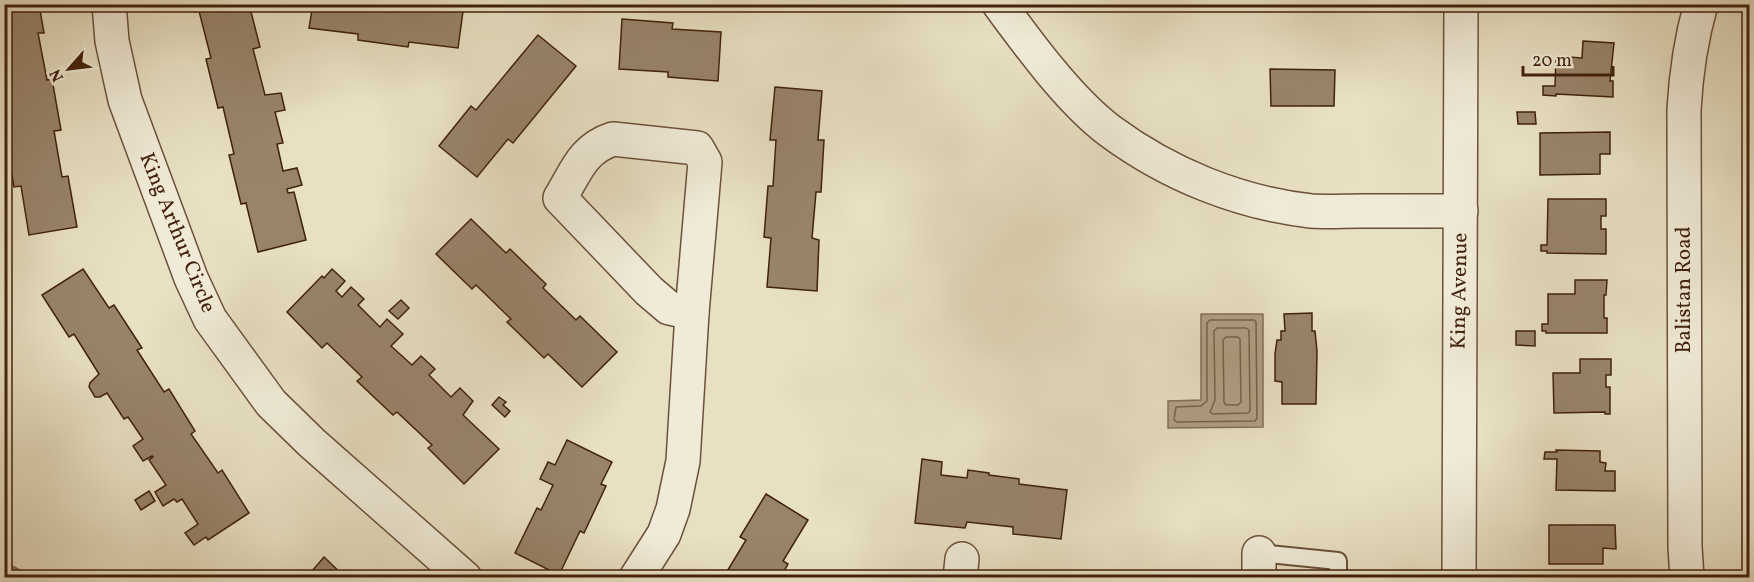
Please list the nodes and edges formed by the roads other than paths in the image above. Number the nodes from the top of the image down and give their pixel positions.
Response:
1 (109, 4) edge
2 (999, 4) edge
3 (1461, 4) edge
4 (1701, 4) edge
5 (1461, 211) junction
6 (692, 312) junction
7 (1259, 565) edge
8 (465, 578) edge
9 (636, 578) edge
10 (1338, 578) edge
11 (1458, 578) edge
12 (1687, 578) edge

1 - 8 street, King Arthur Circle
2 - 5 street
3 - 5 street, King Avenue
4 - 12 street, Balistan Road
5 - 11 street, King Avenue
6 - 6 street
6 - 9 street
7 - 10 lane

